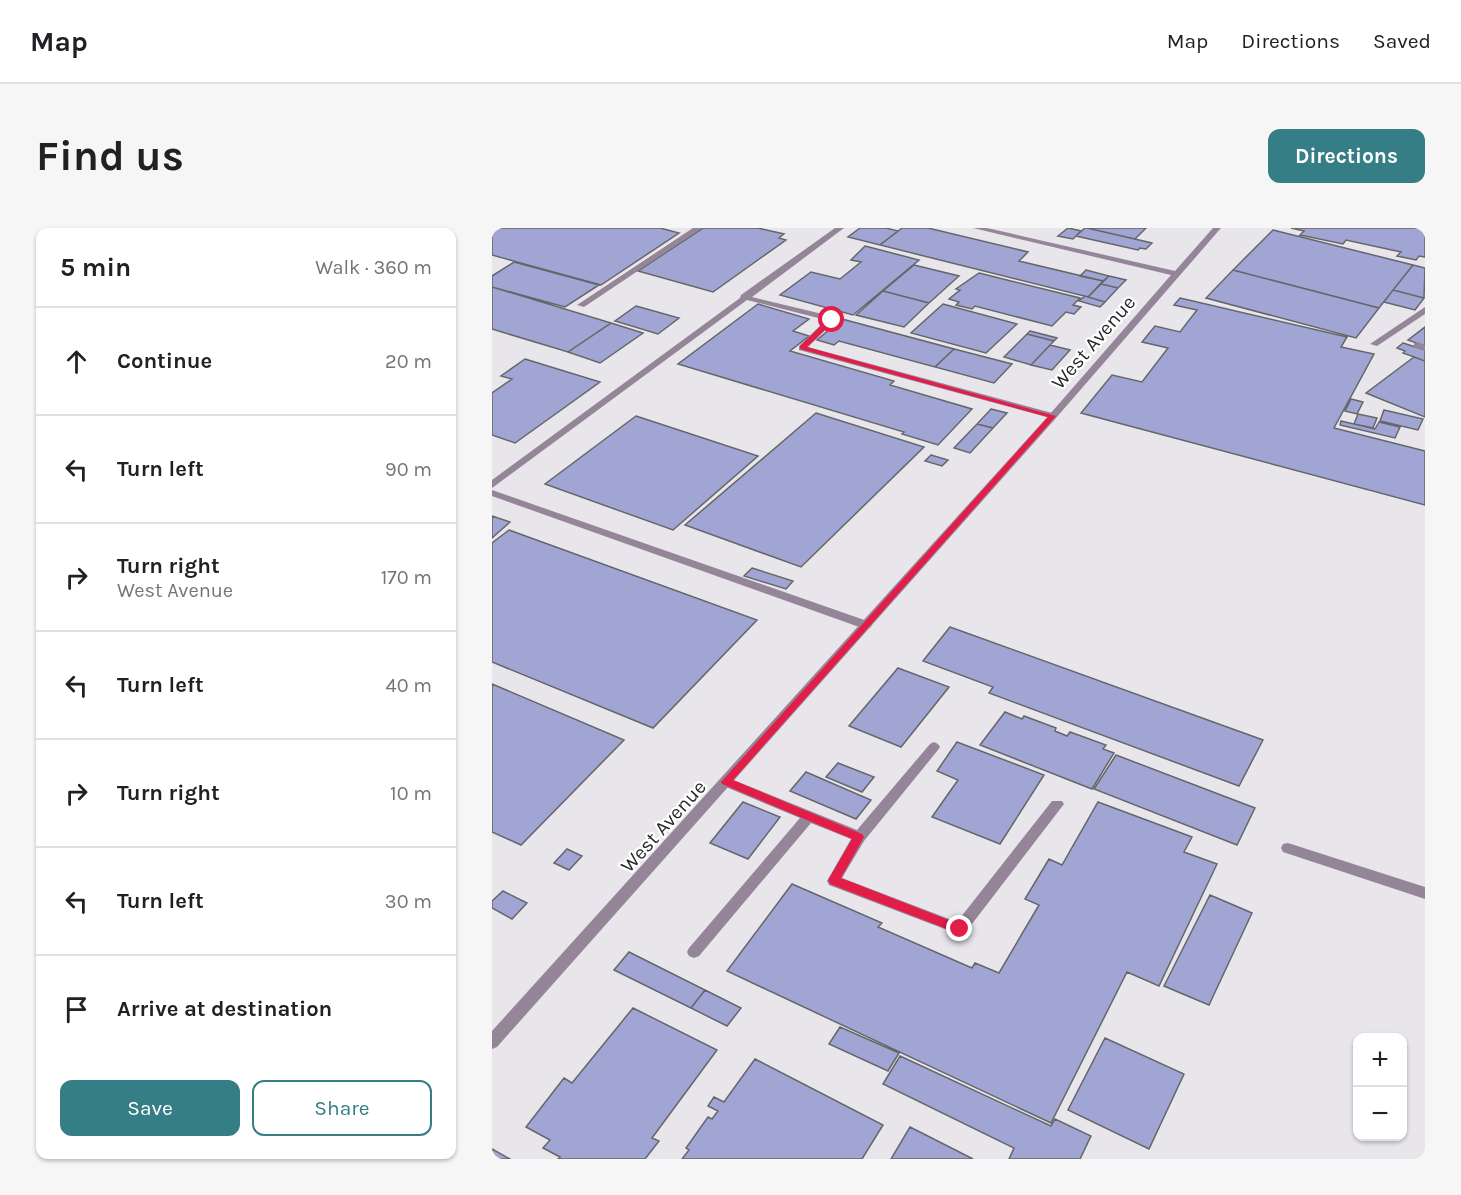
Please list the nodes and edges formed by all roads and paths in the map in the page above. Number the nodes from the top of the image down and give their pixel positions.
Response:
1 (698, 228) edge
2 (840, 228) edge
3 (977, 228) edge
4 (1217, 228) edge
5 (1176, 274) junction
6 (744, 297) junction
7 (581, 305) dead end
8 (1425, 310) edge
9 (1374, 344) dead end
10 (1053, 416) junction
11 (492, 485) edge
12 (492, 493) edge
13 (866, 625) junction
14 (934, 747) dead end
15 (726, 782) junction
16 (1057, 804) dead end
17 (809, 816) junction
18 (859, 837) junction
19 (1288, 848) dead end
20 (1425, 893) edge
21 (694, 952) dead end
22 (492, 1042) edge

1 - 7 street
2 - 6 street
3 - 5 street
4 - 5 street, West Avenue
5 - 10 street, West Avenue
6 - 10 street
6 - 11 street
8 - 9 street
10 - 13 street, West Avenue
12 - 13 street
13 - 15 street, West Avenue
14 - 18 street
15 - 17 street
15 - 22 street, West Avenue
16 - 18 street
17 - 18 street
17 - 21 street
19 - 20 street

